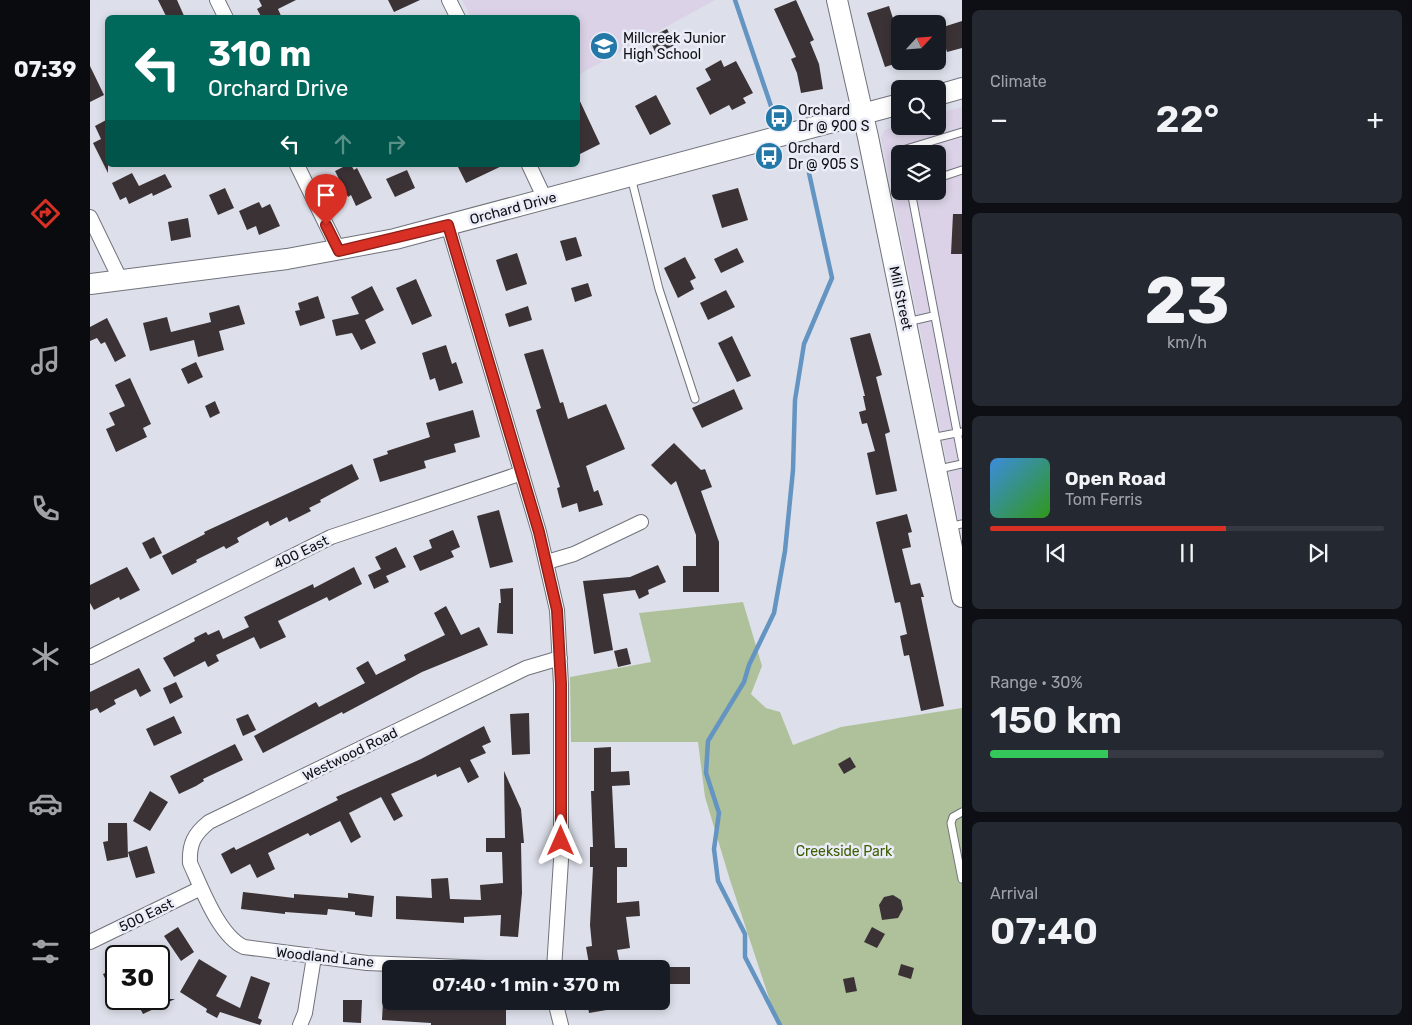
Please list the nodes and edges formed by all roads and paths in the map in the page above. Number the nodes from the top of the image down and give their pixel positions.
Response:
1 (217, 0) edge
2 (449, 0) edge
3 (838, 0) edge
4 (224, 15) edge
5 (456, 15) edge
6 (962, 88) edge
7 (946, 93) edge
8 (891, 106) edge
9 (863, 114) junction
10 (962, 132) edge
11 (919, 145) edge
12 (298, 167) edge
13 (530, 167) edge
14 (962, 170) edge
15 (946, 175) edge
16 (631, 176) junction
17 (546, 199) junction
18 (913, 200) edge
19 (90, 217) edge
20 (448, 225) junction
21 (339, 251) junction
22 (121, 280) junction
23 (90, 284) edge
24 (933, 316) junction
25 (906, 322) junction
26 (695, 399) dead end
27 (960, 432) edge
28 (930, 438) junction
29 (962, 458) edge
30 (962, 464) edge
31 (936, 469) junction
32 (522, 473) junction
33 (641, 522) dead end
34 (955, 526) edge
35 (547, 562) junction
36 (962, 597) edge
37 (90, 657) edge
38 (560, 658) junction
39 (962, 812) edge
40 (962, 879) edge
41 (201, 888) junction
42 (90, 942) edge
43 (314, 957) junction
44 (555, 960) edge
45 (382, 963) edge
46 (558, 1010) edge
47 (300, 1025) edge
48 (562, 1025) edge

1 - 4 street
2 - 5 street
3 - 9 main road, Mill Street
6 - 7 main road
8 - 9 main road, Orchard Drive
9 - 16 main road, Orchard Drive
9 - 25 main road, Mill Street
10 - 11 lane
12 - 21 street
13 - 17 street
14 - 15 lane
16 - 17 main road, Orchard Drive
16 - 26 lane
17 - 20 main road, Orchard Drive
18 - 24 lane
19 - 22 street
20 - 21 main road, Orchard Drive
20 - 32 street
21 - 22 main road, Orchard Drive
22 - 23 main road, Orchard Drive
24 - 25 lane
24 - 27 lane
25 - 28 main road, Mill Street
27 - 28 lane
27 - 29 lane
28 - 31 main road, Mill Street
30 - 31 lane
31 - 34 main road, Mill Street
32 - 35 street
32 - 37 street, 400 East
33 - 35 street
34 - 36 main road, Mill Street
35 - 38 street
38 - 41 street, Westwood Road
38 - 44 street
39 - 40 lane
41 - 42 street, 500 East
41 - 43 street, Woodland Lane
43 - 45 street, Woodland Lane
43 - 47 street
46 - 48 street

